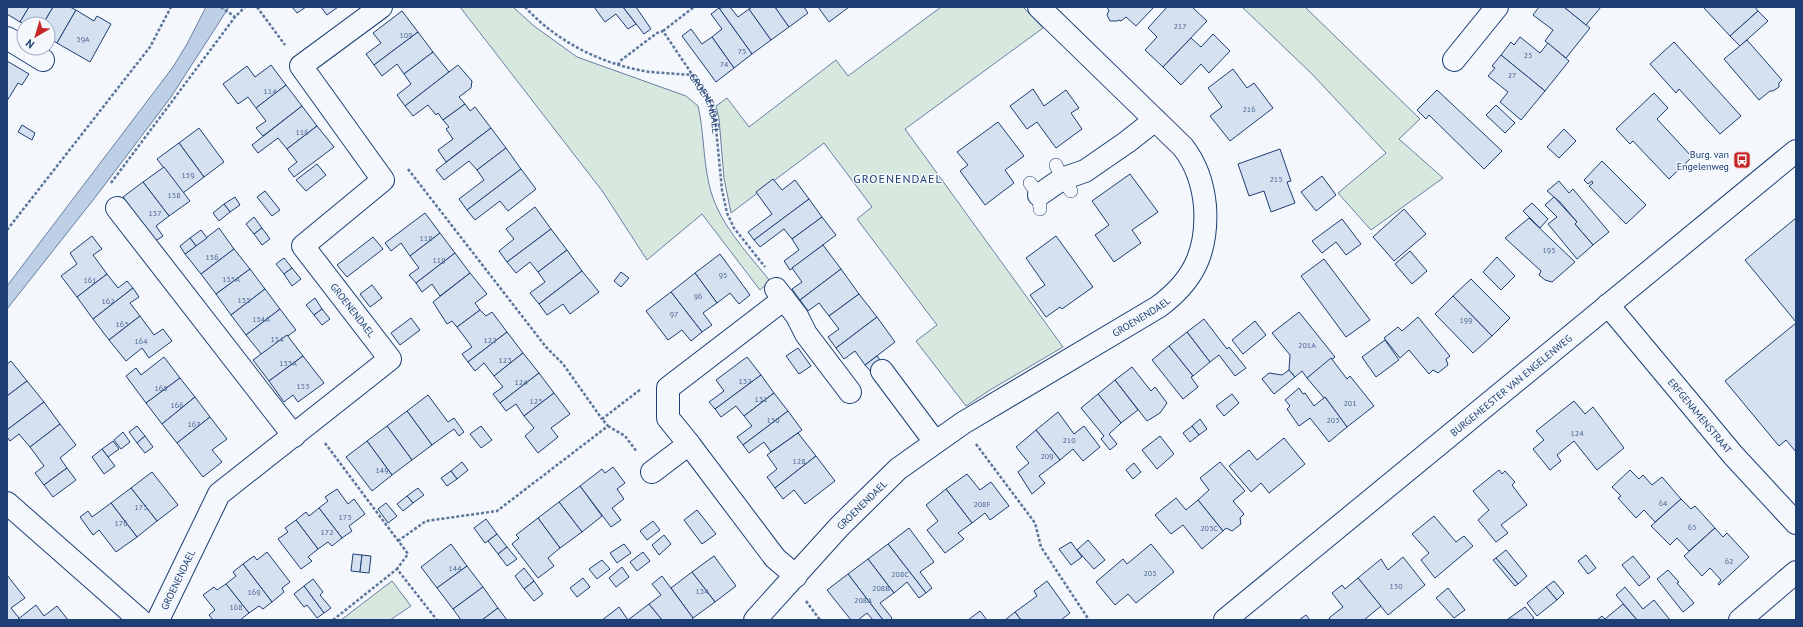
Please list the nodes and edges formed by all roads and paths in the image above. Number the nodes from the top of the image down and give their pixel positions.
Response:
1 (171, 7) edge
2 (221, 7) edge
3 (245, 7) edge
4 (257, 7) edge
5 (381, 7) edge
6 (525, 7) edge
7 (694, 7) edge
8 (1039, 7) edge
9 (1497, 7) edge
10 (235, 16) junction
11 (663, 31) junction
12 (7, 38) edge
13 (43, 60) dead end
14 (1454, 60) dead end
15 (618, 65) junction
16 (302, 66) junction
17 (693, 75) junction
18 (1155, 120) junction
19 (1796, 151) edge
20 (383, 180) junction
21 (109, 186) dead end
22 (1036, 196) dead end
23 (117, 208) dead end
24 (7, 230) edge
25 (776, 287) junction
26 (1608, 305) junction
27 (882, 371) dead end
28 (668, 388) junction
29 (850, 392) dead end
30 (602, 419) junction
31 (963, 423) junction
32 (608, 426) junction
33 (302, 430) junction
34 (625, 436) dead end
35 (935, 442) junction
36 (688, 444) junction
37 (652, 472) dead end
38 (7, 503) edge
39 (1796, 523) edge
40 (398, 541) junction
41 (397, 569) junction
42 (1796, 572) edge
43 (796, 576) junction
44 (140, 620) edge
45 (158, 620) edge
46 (333, 620) edge
47 (437, 620) edge
48 (755, 620) edge
49 (1089, 620) edge
50 (1225, 620) edge
51 (1740, 620) edge

1 - 24 path
2 - 10 path
3 - 10 path
4 - 16 path
5 - 16 street
6 - 15 path, GROENENDAEL
7 - 11 path
8 - 18 street, GROENENDAEL
9 - 14 street
10 - 21 path
11 - 15 path
11 - 17 path
12 - 13 street
15 - 17 path, GROENENDAEL
16 - 20 street
17 - 25 path, GROENENDAEL
18 - 22 street
18 - 31 street, GROENENDAEL
19 - 26 street, BURGEMEESTER VAN ENGELENWEG
20 - 30 path
20 - 33 street, GROENENDAEL
23 - 33 street
25 - 28 street
25 - 29 street
26 - 39 street, ERFGENAMENSTRAAT
26 - 50 street, BURGEMEESTER VAN ENGELENWEG
27 - 35 street
28 - 30 path
28 - 36 street
30 - 32 path
31 - 35 street, GROENENDAEL
31 - 49 path
32 - 34 path
32 - 40 path
33 - 40 path
33 - 45 street, GROENENDAEL
35 - 43 street, GROENENDAEL
36 - 37 street
36 - 43 street
38 - 44 street
40 - 41 path
41 - 46 path
41 - 47 path
42 - 51 street
43 - 48 street, GROENENDAEL

